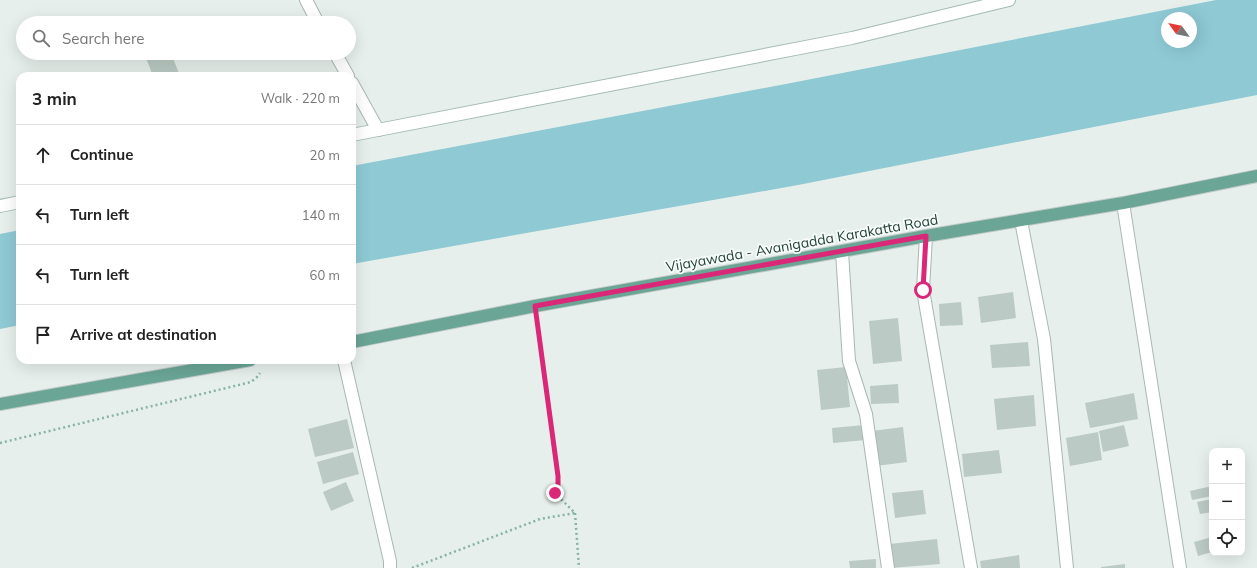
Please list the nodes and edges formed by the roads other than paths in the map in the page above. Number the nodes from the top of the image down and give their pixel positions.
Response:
1 (306, 0) edge
2 (1009, 0) edge
3 (314, 16) edge
4 (339, 60) edge
5 (346, 72) edge
6 (356, 90) edge
7 (378, 130) junction
8 (356, 134) edge
9 (1257, 176) edge
10 (16, 203) edge
11 (1123, 203) junction
12 (0, 206) edge
13 (1021, 221) junction
14 (926, 236) junction
15 (842, 252) junction
16 (356, 341) edge
17 (227, 364) edge
18 (345, 364) edge
19 (0, 404) edge
20 (390, 568) edge
21 (888, 568) edge
22 (971, 568) edge
23 (1067, 568) edge
24 (1180, 568) edge

1 - 3 street
2 - 7 street
4 - 5 street
6 - 7 street
7 - 8 street
9 - 11 main road, Vijayawada - Avanigadda Karakatta Road
10 - 12 street
11 - 13 main road, Vijayawada - Avanigadda Karakatta Road
11 - 24 street
13 - 14 main road, Vijayawada - Avanigadda Karakatta Road
13 - 23 street
14 - 15 main road, Vijayawada - Avanigadda Karakatta Road
14 - 22 street
15 - 16 main road, Vijayawada - Avanigadda Karakatta Road
15 - 21 street
17 - 19 main road
18 - 20 street

